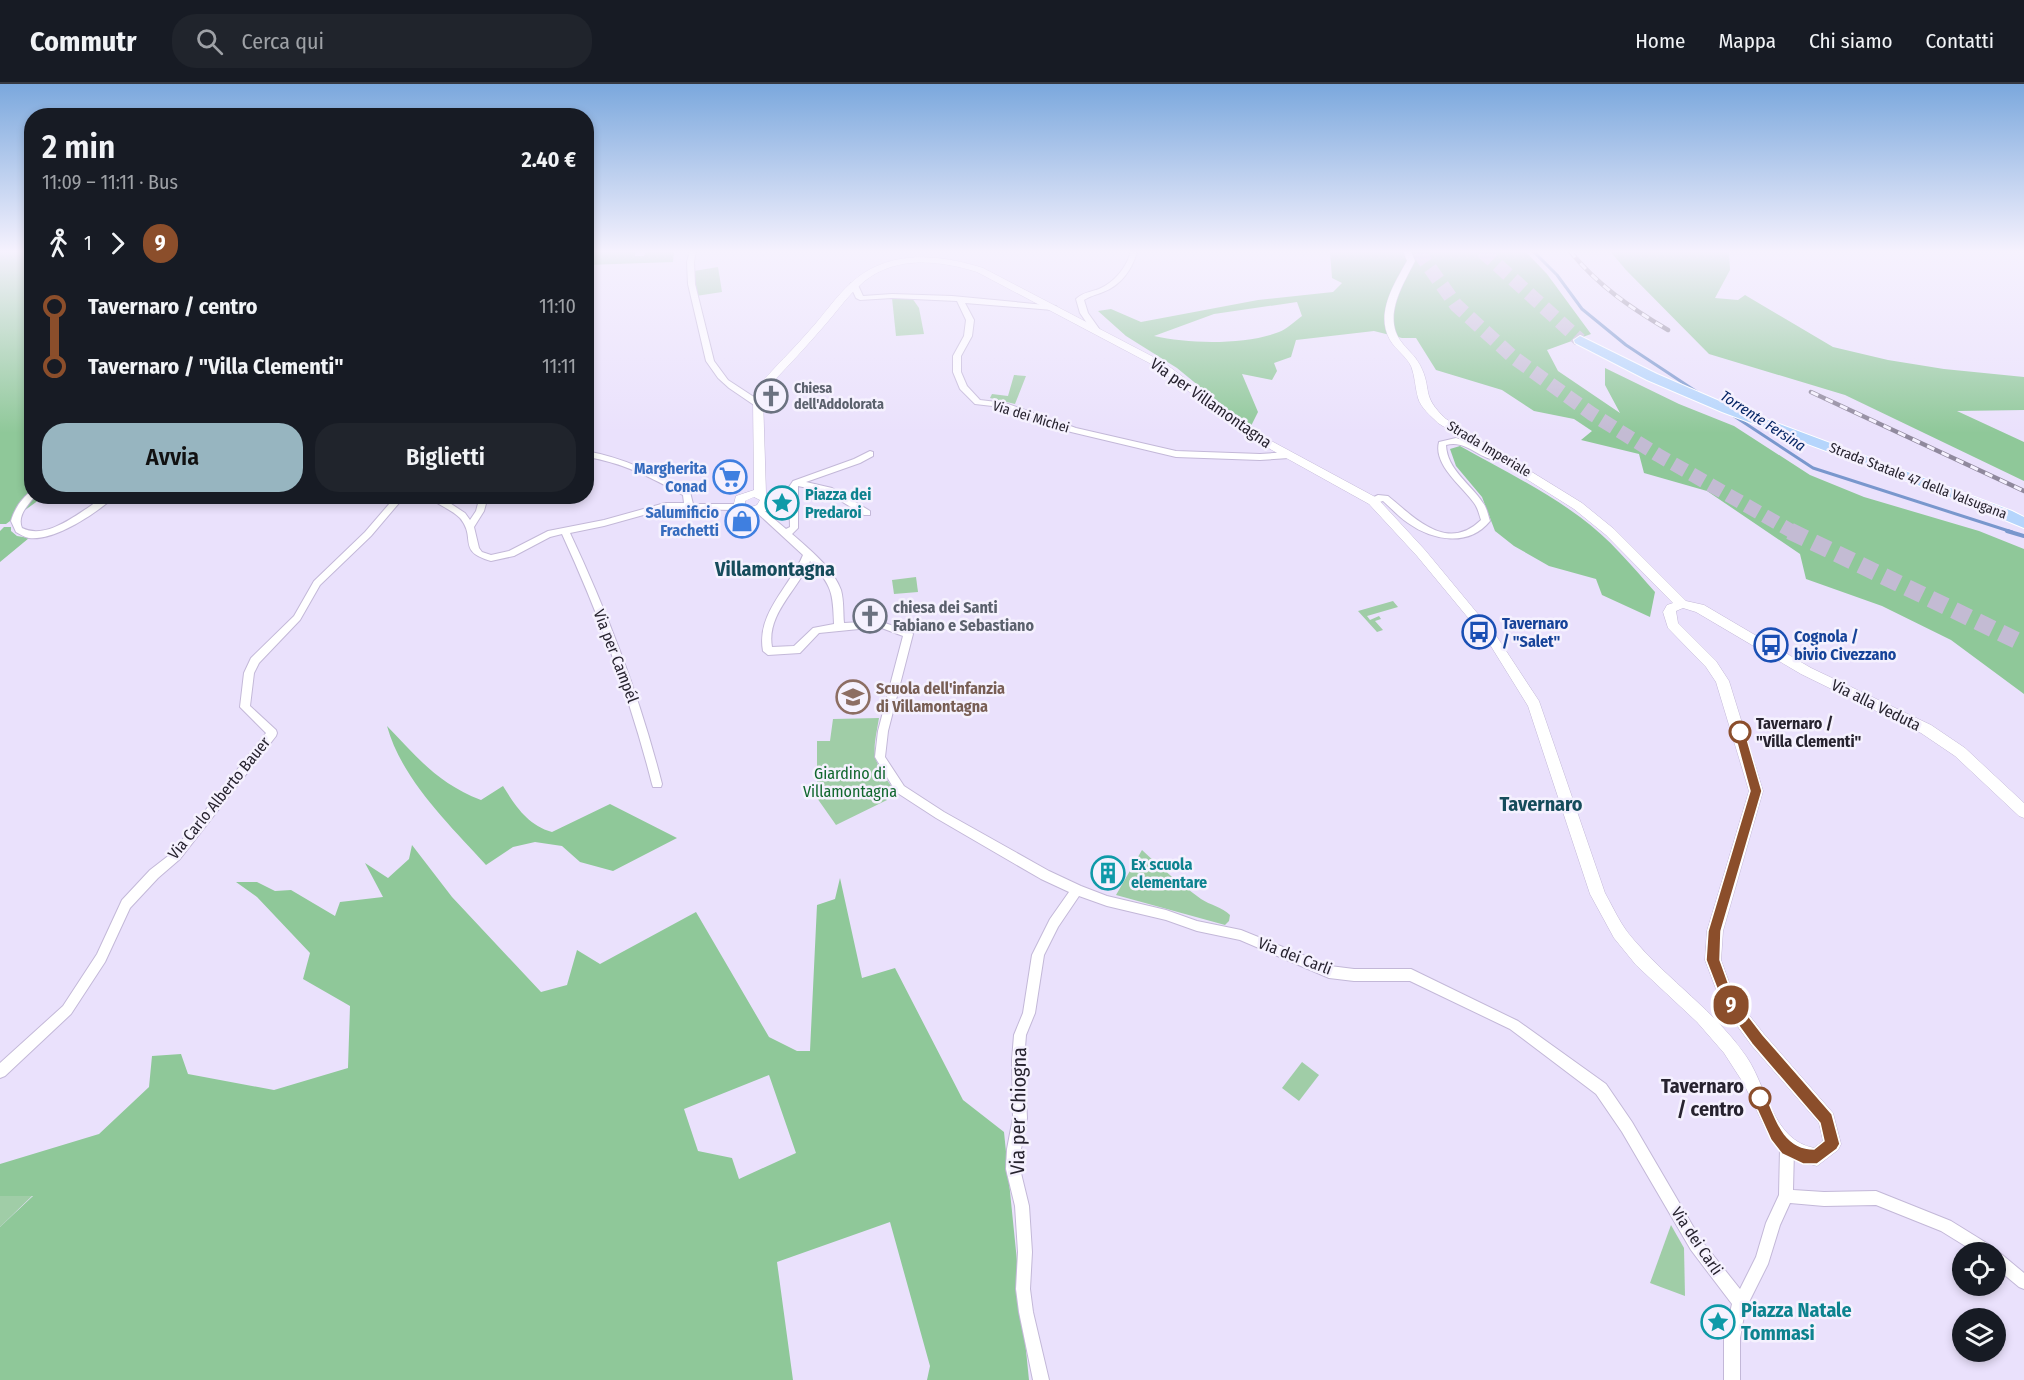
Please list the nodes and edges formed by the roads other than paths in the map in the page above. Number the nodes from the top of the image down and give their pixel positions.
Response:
1 (699, 311) edge
2 (831, 311) edge
3 (966, 311) edge
4 (1060, 311) edge
5 (1084, 311) edge
6 (1390, 311) edge
7 (1096, 330) junction
8 (1580, 340) tunnel mouth
9 (757, 403) junction
10 (870, 454) dead end
11 (594, 455) edge
12 (1289, 455) junction
13 (1516, 466) junction
14 (796, 483) junction
15 (760, 494) junction
16 (1373, 501) junction
17 (25, 504) edge
18 (98, 504) edge
19 (394, 504) edge
20 (446, 504) edge
21 (482, 504) edge
22 (690, 505) junction
23 (739, 507) junction
24 (758, 510) junction
25 (867, 513) dead end
26 (2024, 523) edge
27 (470, 527) junction
28 (565, 531) junction
29 (787, 533) junction
30 (808, 555) junction
31 (1682, 604) junction
32 (839, 627) junction
33 (657, 784) dead end
34 (2024, 812) edge
35 (1077, 890) junction
36 (0, 1072) edge
37 (1787, 1149) junction
38 (1786, 1196) junction
39 (1972, 1242) edge
40 (2006, 1267) edge
41 (2024, 1282) edge
42 (1740, 1302) junction
43 (1732, 1379) edge
44 (1041, 1380) edge

1 - 9 street
2 - 9 street, Via per Villamontagna
3 - 12 street, Via dei Michei
4 - 7 street, Via per Villamontagna
5 - 7 street
6 - 13 street, Strada Imperiale
7 - 12 street, Via per Villamontagna
8 - 26 highway, Strada Statale 47 della Valsugana
9 - 15 street
10 - 14 street
11 - 22 street
12 - 16 street, Via per Villamontagna
13 - 16 street
13 - 31 street, Strada Imperiale
14 - 25 street
14 - 29 street
15 - 23 street
15 - 24 street
16 - 37 street, Via per Villamontagna
17 - 18 street
19 - 36 street, Via Carlo Alberto Bauer
20 - 27 street
21 - 27 street
22 - 23 street
22 - 28 street
23 - 24 street
24 - 29 street
27 - 28 street
28 - 33 street, Via per Campél
29 - 30 street
30 - 32 street
30 - 32 street
31 - 34 street, Via alla Veduta
31 - 37 street
32 - 35 street, Via dei Carli
35 - 42 street, Via dei Carli
35 - 44 street, Via per Chiogna
37 - 38 street
38 - 39 street
38 - 42 street
40 - 41 street
42 - 43 street

